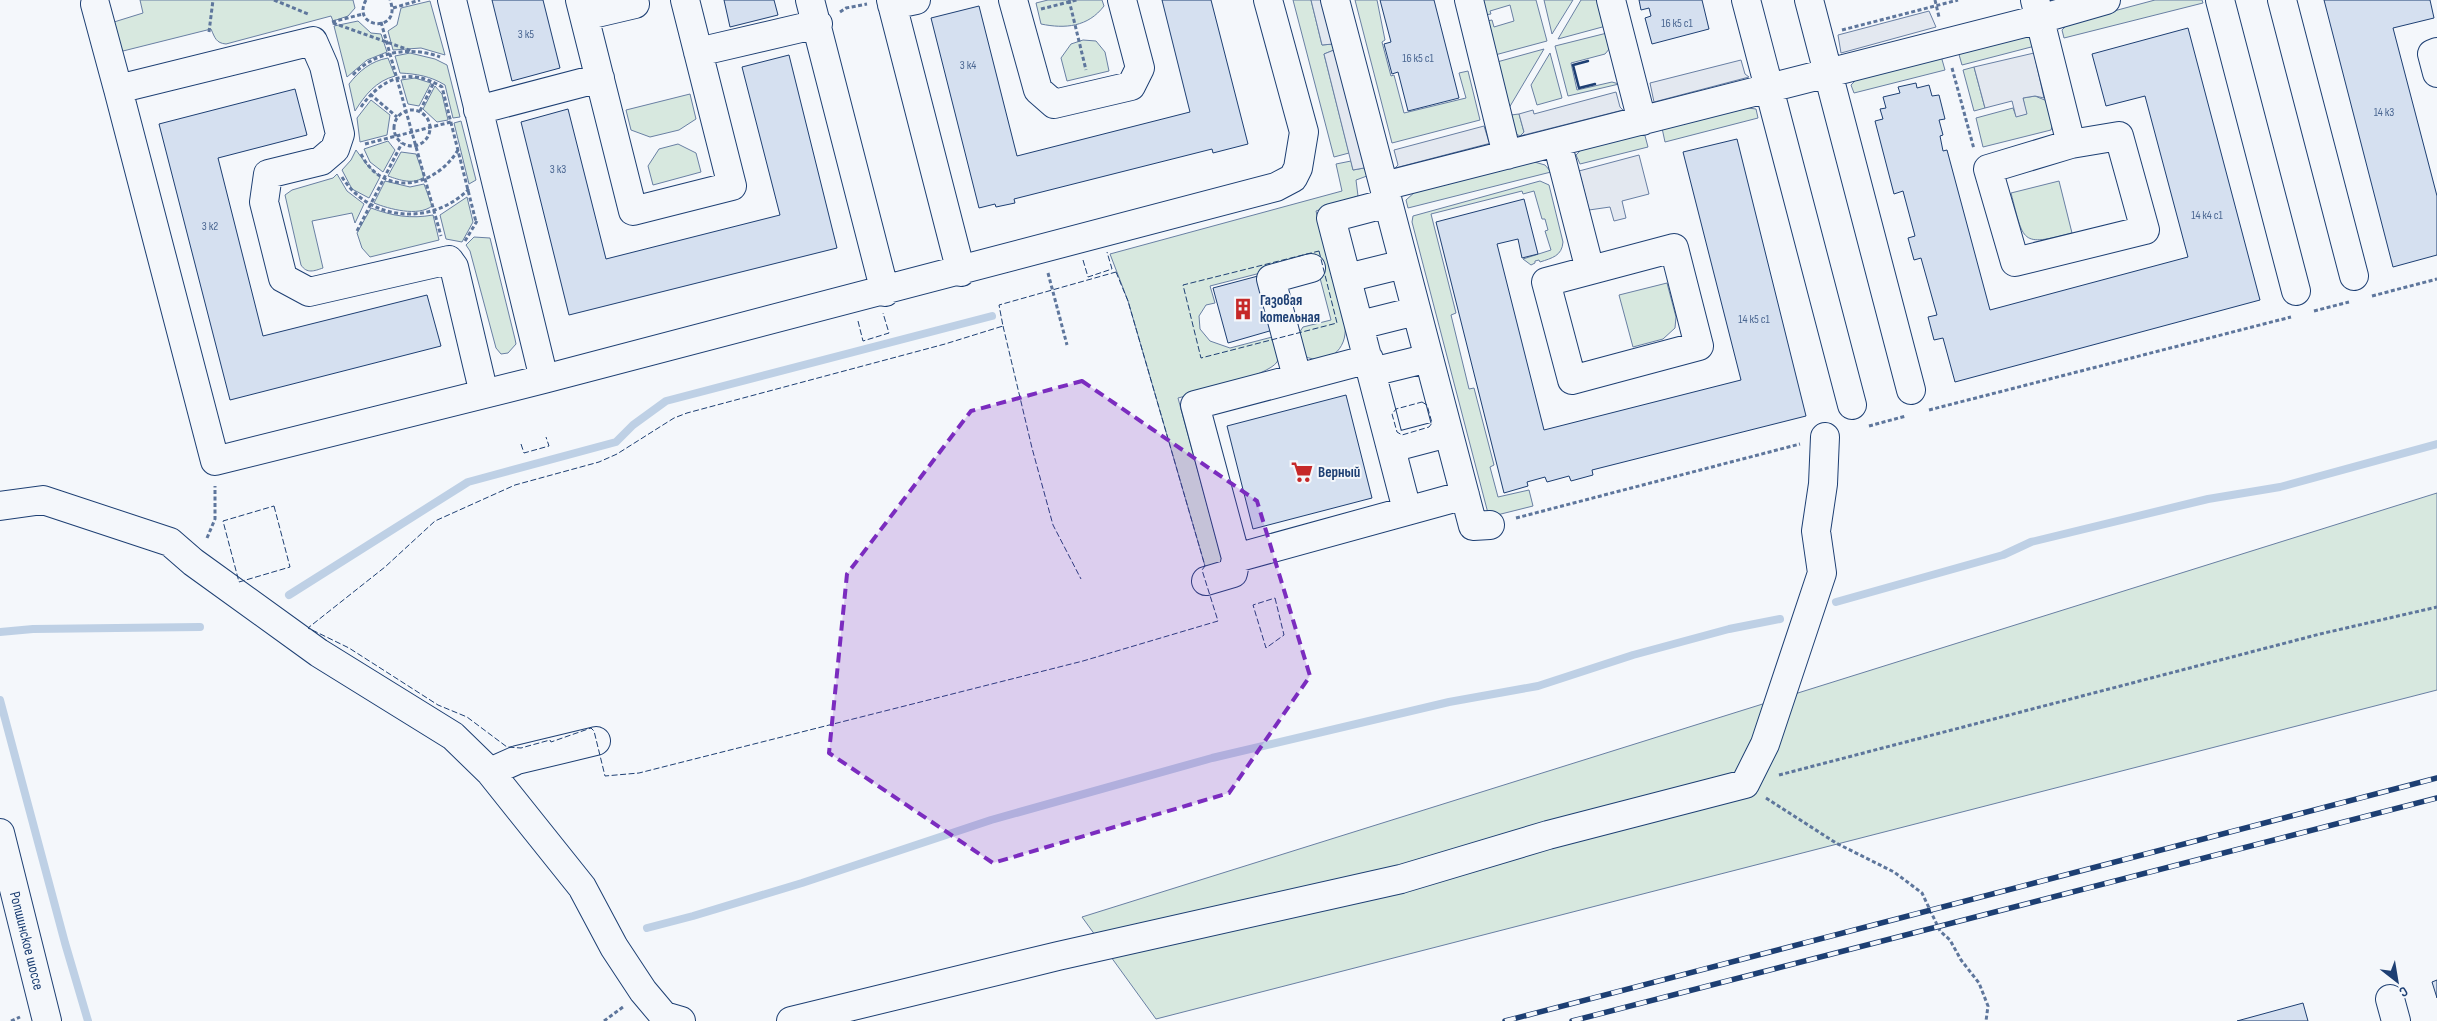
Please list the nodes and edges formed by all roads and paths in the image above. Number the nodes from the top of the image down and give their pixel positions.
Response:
1 (213, 0) edge
2 (274, 0) edge
3 (366, 0) edge
4 (390, 0) edge
5 (420, 0) edge
6 (452, 0) edge
7 (685, 0) edge
8 (1077, 0) edge
9 (1122, 0) edge
10 (1268, 0) edge
11 (1335, 0) edge
12 (1469, 0) edge
13 (1611, 0) edge
14 (1746, 0) edge
15 (1809, 0) edge
16 (1935, 0) edge
17 (1958, 0) edge
18 (2106, 0) edge
19 (2220, 0) edge
20 (2282, 0) edge
21 (99, 1) edge
22 (1069, 1) edge
23 (892, 2) edge
24 (635, 4) dead end
25 (1024, 5) edge
26 (1936, 6) junction
27 (393, 8) junction
28 (582, 8) edge
29 (2037, 9) edge
30 (822, 12) edge
31 (363, 14) junction
32 (309, 15) dead end
33 (325, 20) dead end
34 (1940, 20) dead end
35 (331, 23) junction
36 (381, 23) junction
37 (210, 32) dead end
38 (1818, 36) junction
39 (387, 42) junction
40 (412, 51) junction
41 (698, 52) junction
42 (2437, 52) edge
43 (390, 54) junction
44 (443, 58) dead end
45 (1951, 63) dead end
46 (1827, 72) junction
47 (2437, 73) edge
48 (351, 78) dead end
49 (397, 78) junction
50 (600, 78) junction
51 (1088, 79) dead end
52 (434, 82) junction
53 (1769, 87) junction
54 (118, 89) junction
55 (370, 94) junction
56 (406, 110) junction
57 (420, 111) junction
58 (358, 112) dead end
59 (468, 115) junction
60 (397, 117) junction
61 (1642, 121) junction
62 (451, 122) junction
63 (430, 127) junction
64 (412, 131) junction
65 (395, 135) junction
66 (1557, 142) junction
67 (402, 143) junction
68 (2071, 144) junction
69 (417, 146) junction
70 (458, 149) junction
71 (1507, 155) junction
72 (1968, 155) dead end
73 (340, 174) dead end
74 (384, 177) junction
75 (426, 180) junction
76 (473, 185) dead end
77 (468, 190) junction
78 (1386, 194) junction
79 (370, 204) junction
80 (436, 211) junction
81 (481, 214) dead end
82 (476, 222) junction
83 (357, 231) dead end
84 (443, 242) dead end
85 (462, 246) dead end
86 (1404, 264) junction
87 (1311, 268) dead end
88 (1590, 270) junction
89 (961, 272) junction
90 (1347, 278) junction
91 (2437, 279) edge
92 (1053, 290) dead end
93 (885, 292) junction
94 (2357, 292) junction
95 (2300, 306) junction
96 (1416, 311) junction
97 (1360, 325) junction
98 (1067, 345) dead end
99 (1429, 358) junction
100 (1370, 366) junction
101 (1297, 378) junction
102 (544, 379) junction
103 (484, 394) junction
104 (1915, 406) junction
105 (1859, 416) joint
106 (1448, 432) junction
107 (1825, 437) joint
108 (1391, 448) junction
109 (215, 461) junction
110 (1465, 495) junction
111 (0, 506) edge
112 (1407, 510) junction
113 (1490, 525) joint
114 (1236, 558) junction
115 (193, 562) junction
116 (1206, 581) dead end
117 (2437, 607) edge
118 (596, 741) dead end
119 (490, 772) junction
120 (1744, 784) junction
121 (0, 832) edge
122 (47, 1021) edge
123 (681, 1021) edge
124 (791, 1021) edge
125 (1986, 1021) edge

1 - 37 path
2 - 32 path
3 - 31 path
4 - 27 path
5 - 27 path
6 - 59 street
7 - 41 street
8 - 22 path
9 - 25 street
10 - 89 street
11 - 78 street
12 - 71 street
13 - 61 street
14 - 53 street
15 - 38 street
16 - 26 path
17 - 26 path
18 - 29 street
19 - 95 street
20 - 94 street
21 - 54 street
22 - 25 path
22 - 51 path
23 - 30 path
23 - 89 street
24 - 28 street
26 - 34 path
26 - 38 path
27 - 36 path
28 - 50 street
29 - 46 street
29 - 68 street
30 - 41 street
30 - 93 street
31 - 35 path
31 - 36 path
33 - 35 path
35 - 39 path
36 - 39 path
38 - 46 street
39 - 40 path
39 - 43 path
40 - 43 path
40 - 44 path
41 - 50 street
42 - 47 street
43 - 48 path
43 - 49 path
45 - 72 path
46 - 53 street
46 - 104 street
49 - 52 path
49 - 55 path
49 - 56 path
50 - 59 street
52 - 57 path
52 - 62 path
53 - 61 street
53 - 105 street
54 - 103 street
54 - 109 street
55 - 58 path
55 - 60 path
56 - 57 path
56 - 60 path
56 - 64 path
57 - 63 path
59 - 62 path
59 - 102 street
60 - 65 path
61 - 66 street
62 - 63 path
62 - 70 path
63 - 64 path
63 - 69 path
64 - 65 path
64 - 69 path
65 - 67 path
65 - 74 path
66 - 71 street
66 - 88 street
67 - 69 path
67 - 74 path
68 - 68 street
69 - 75 path
70 - 75 path
70 - 77 path
71 - 78 street
73 - 79 path
74 - 75 path
74 - 79 path
75 - 80 path
76 - 77 path
77 - 80 path
77 - 82 path
78 - 86 street
78 - 90 street
79 - 80 path
79 - 83 path
80 - 84 path
81 - 82 path
82 - 85 path
86 - 90 street
86 - 96 street
87 - 101 street
88 - 88 street
89 - 93 street
90 - 97 street
91 - 94 path
92 - 98 path
93 - 102 street
94 - 95 path
95 - 104 path
96 - 97 street
96 - 99 street
97 - 100 street
99 - 100 street
99 - 106 street
100 - 101 street
100 - 108 street
101 - 114 street
102 - 103 street
103 - 109 street
104 - 105 path
106 - 108 street
106 - 110 street
107 - 113 path
107 - 120 street
108 - 112 street
109 - 115 path
110 - 112 street
110 - 113 street
111 - 115 street
112 - 114 street
114 - 116 street
115 - 119 street
117 - 120 path
118 - 119 street
119 - 123 street
120 - 124 street
120 - 125 path
121 - 122 street, Ропшинское шоссе

